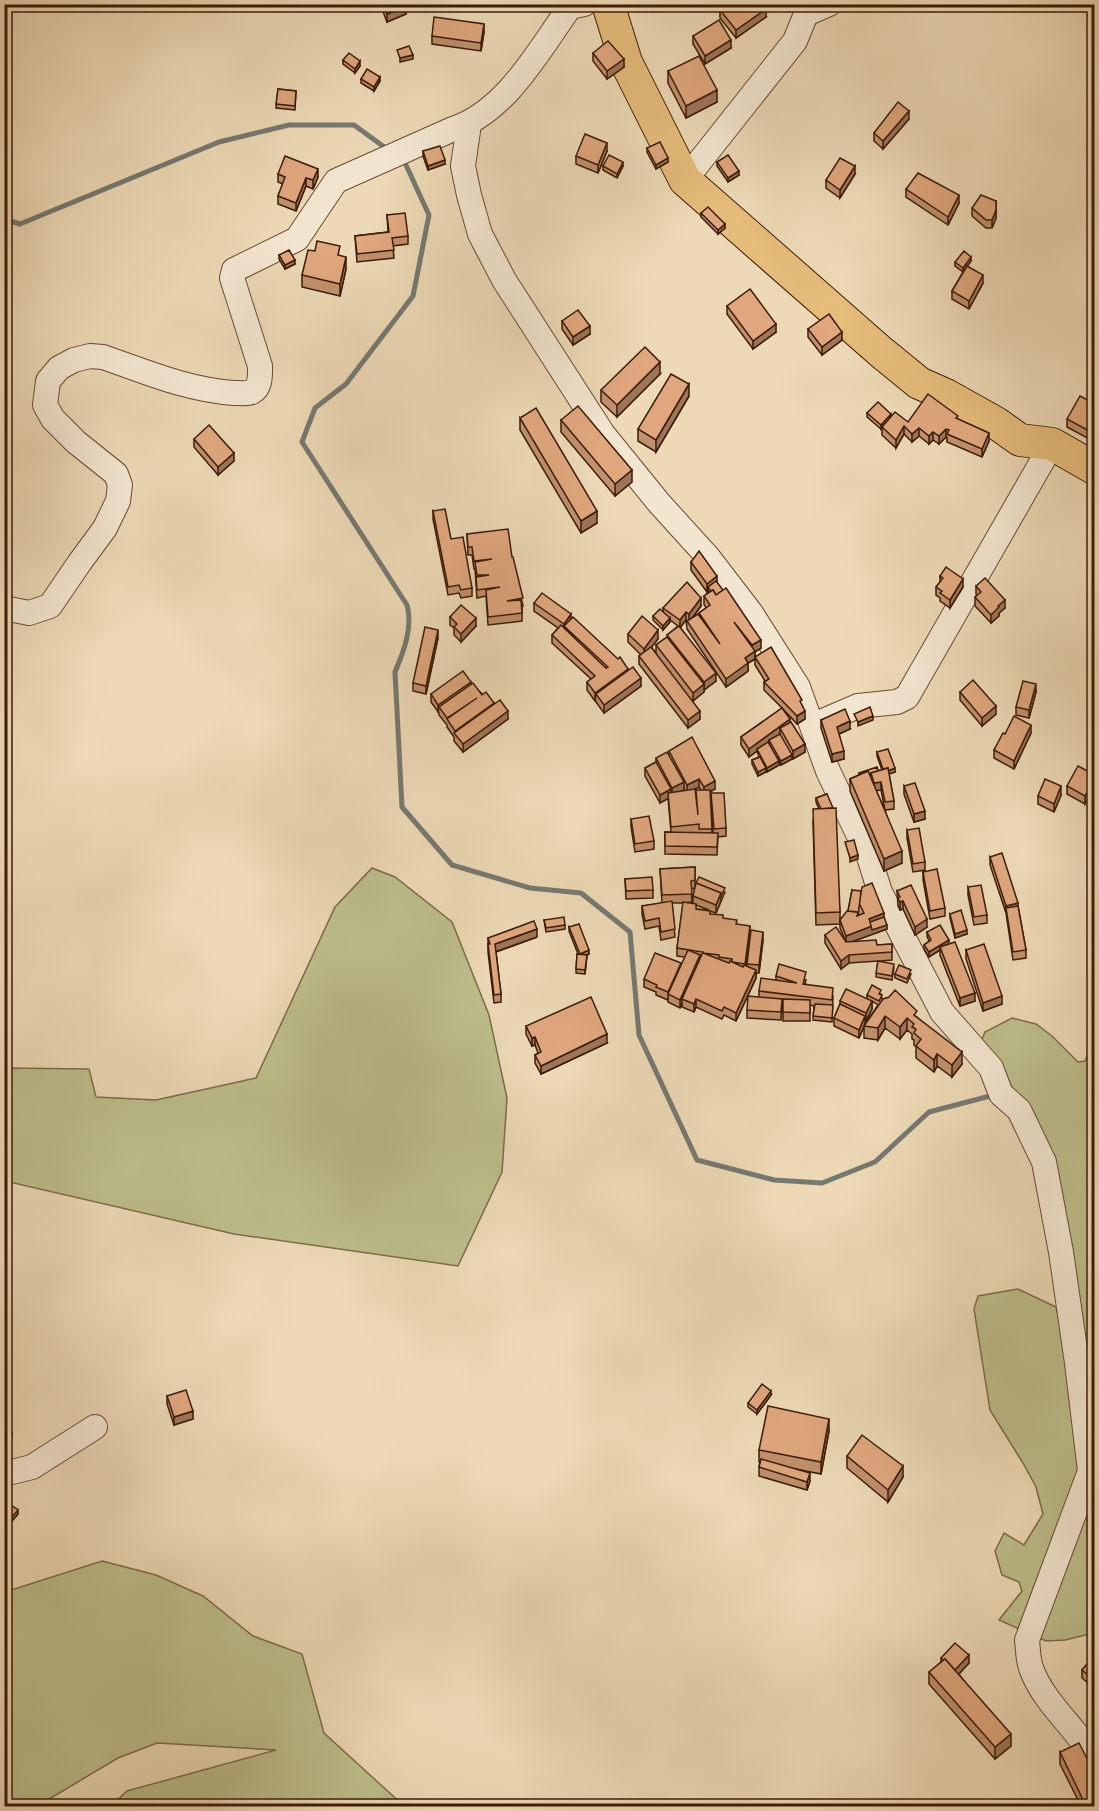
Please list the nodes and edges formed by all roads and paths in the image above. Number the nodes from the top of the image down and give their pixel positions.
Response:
1 (829, 4) edge
2 (596, 5) edge
3 (470, 124) junction
4 (685, 180) junction
5 (1052, 444) junction
6 (1095, 468) edge
7 (4, 608) edge
8 (813, 725) junction
9 (95, 1427) dead end
10 (4, 1474) edge
11 (1093, 1754) edge

1 - 4 street
2 - 3 street
2 - 4 main road
3 - 7 street
3 - 8 street
4 - 5 main road
5 - 6 main road
5 - 8 street
8 - 11 street
9 - 10 street

